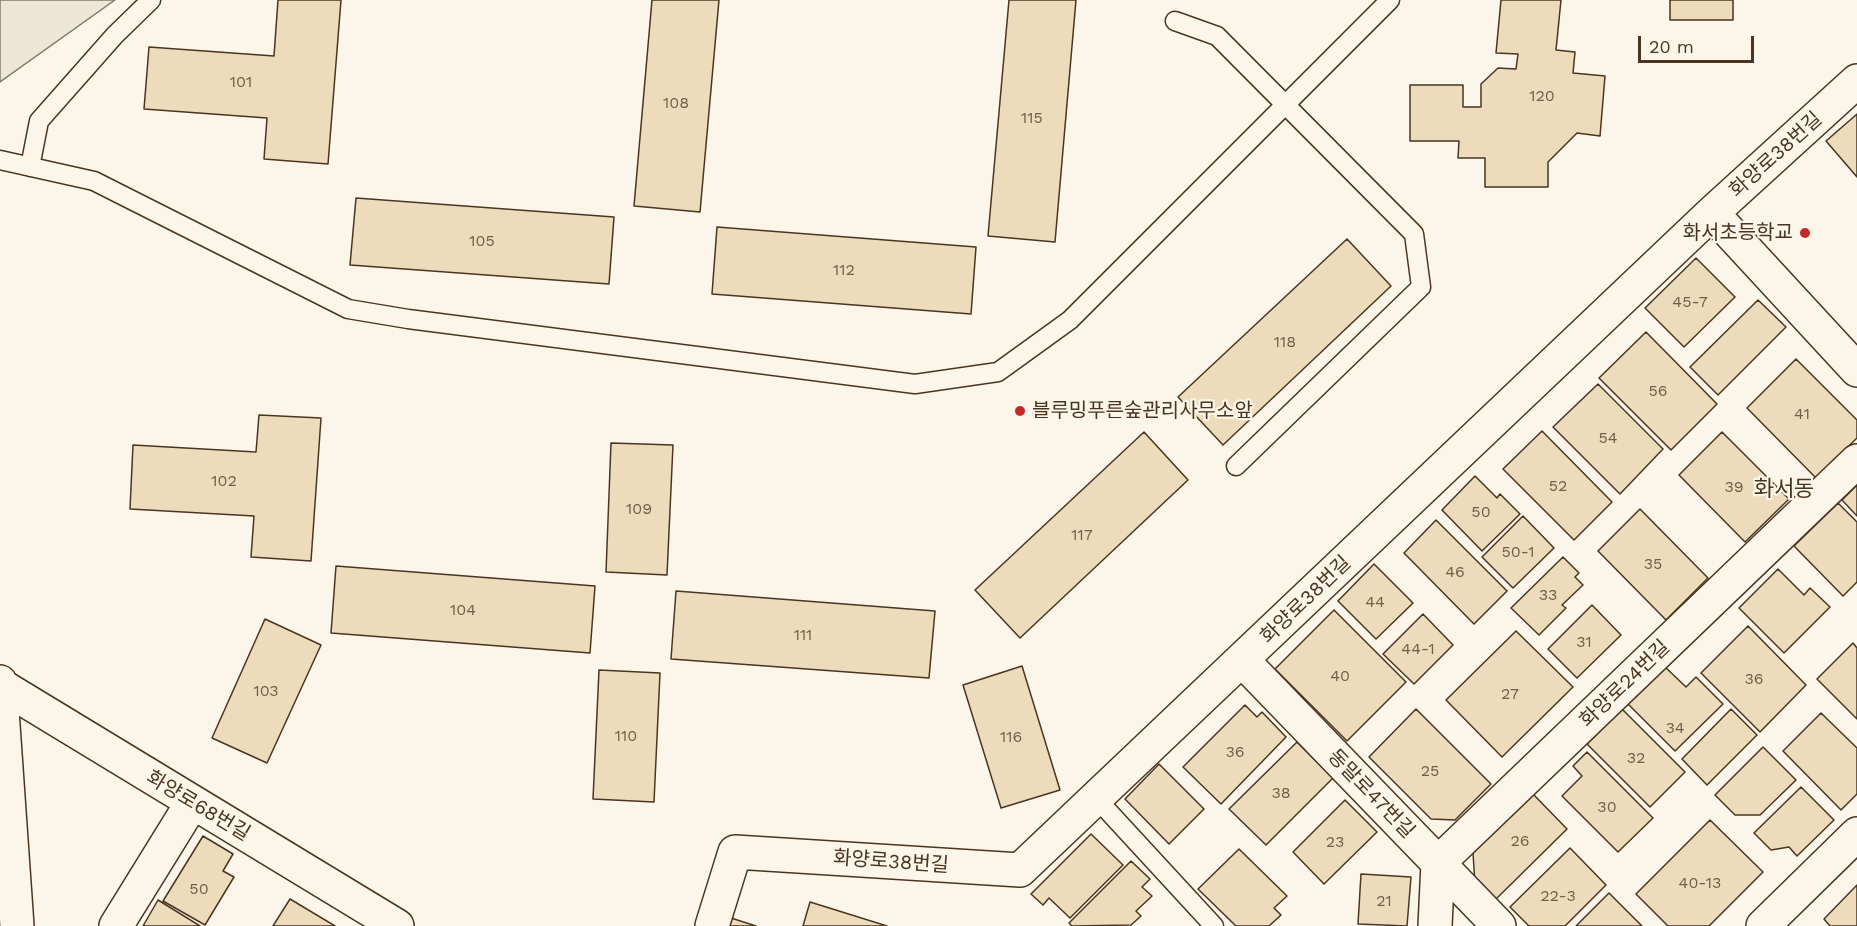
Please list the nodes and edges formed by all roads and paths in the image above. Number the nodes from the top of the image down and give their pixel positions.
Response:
1 (151, 0) edge
2 (1390, 0) edge
3 (1175, 21) dead end
4 (1857, 81) edge
5 (1285, 105) junction
6 (0, 160) edge
7 (30, 167) junction
8 (1712, 213) junction
9 (1857, 370) edge
10 (1857, 461) edge
11 (1236, 466) dead end
12 (1243, 661) junction
13 (0, 684) edge
14 (1096, 798) junction
15 (192, 803) junction
16 (1857, 834) edge
17 (1438, 863) junction
18 (17, 926) edge
19 (116, 926) edge
20 (397, 926) edge
21 (712, 926) edge
22 (1214, 926) edge
23 (1435, 926) edge
24 (1499, 926) edge
25 (1763, 926) edge

1 - 7 lane
2 - 5 lane
3 - 5 lane
4 - 8 street, 화양로38번길
5 - 7 lane
5 - 11 lane
6 - 7 lane
8 - 9 street
8 - 12 street, 화양로38번길
10 - 17 street, 화양로24번길
12 - 14 street, 화양로38번길
12 - 17 street, 동말로47번길
13 - 15 street, 화양로68번길
13 - 18 street
14 - 21 street, 화양로38번길
14 - 22 lane
15 - 19 street
15 - 20 street, 화양로68번길
16 - 25 street
17 - 23 street
17 - 24 street, 동말로47번길

